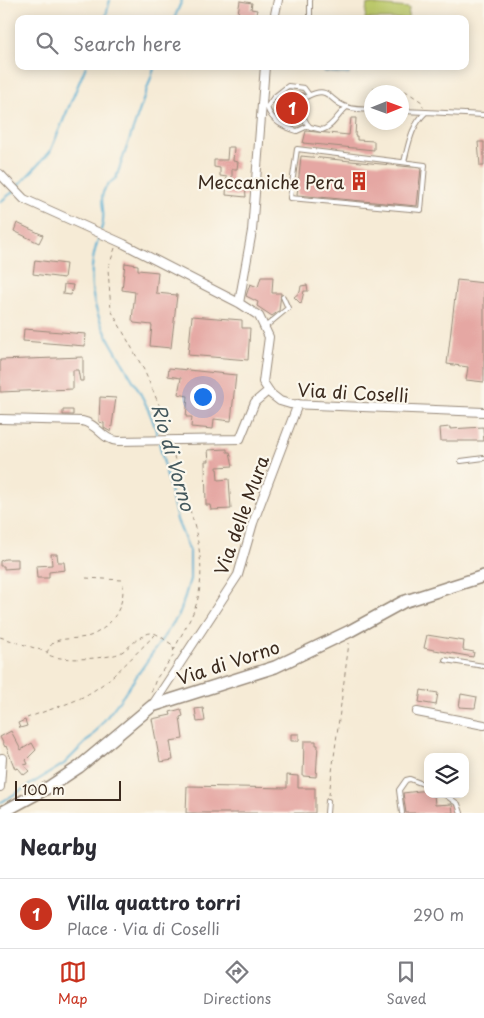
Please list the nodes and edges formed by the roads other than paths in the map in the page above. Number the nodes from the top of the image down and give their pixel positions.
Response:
1 (278, 0) edge
2 (310, 0) edge
3 (275, 15) edge
4 (310, 15) edge
5 (265, 70) edge
6 (309, 95) junction
7 (264, 107) junction
8 (347, 107) junction
9 (364, 109) edge
10 (409, 111) edge
11 (426, 112) junction
12 (484, 115) edge
13 (308, 126) junction
14 (404, 162) junction
15 (0, 174) edge
16 (283, 296) dead end
17 (238, 303) junction
18 (266, 327) junction
19 (268, 391) junction
20 (298, 404) junction
21 (484, 412) edge
22 (0, 419) edge
23 (484, 458) edge
24 (461, 461) dead end
25 (484, 576) edge
26 (445, 660) dead end
27 (484, 666) edge
28 (152, 706) junction
29 (417, 712) dead end
30 (484, 725) edge
31 (2, 758) dead end
32 (424, 784) edge
33 (0, 788) edge
34 (450, 798) edge
35 (328, 800) road end
36 (1, 813) edge
37 (327, 813) edge
38 (402, 813) edge
39 (461, 813) edge

1 - 3 street
2 - 4 lane
5 - 7 street
6 - 7 lane
6 - 8 lane
6 - 13 lane
7 - 13 lane
7 - 17 street
8 - 9 lane
8 - 13 lane
10 - 11 lane
11 - 12 lane
11 - 14 lane
14 - 14 lane
15 - 17 street
16 - 18 lane
17 - 18 street
18 - 19 street
19 - 20 street, Via di Coselli
19 - 22 street
20 - 21 street, Via di Coselli
20 - 28 street, Via delle Mura
23 - 24 lane
25 - 28 street, Via di Vorno
26 - 27 lane
28 - 36 street, Via di Vorno
29 - 30 street
31 - 33 street
32 - 38 lane
34 - 39 lane
35 - 37 lane

